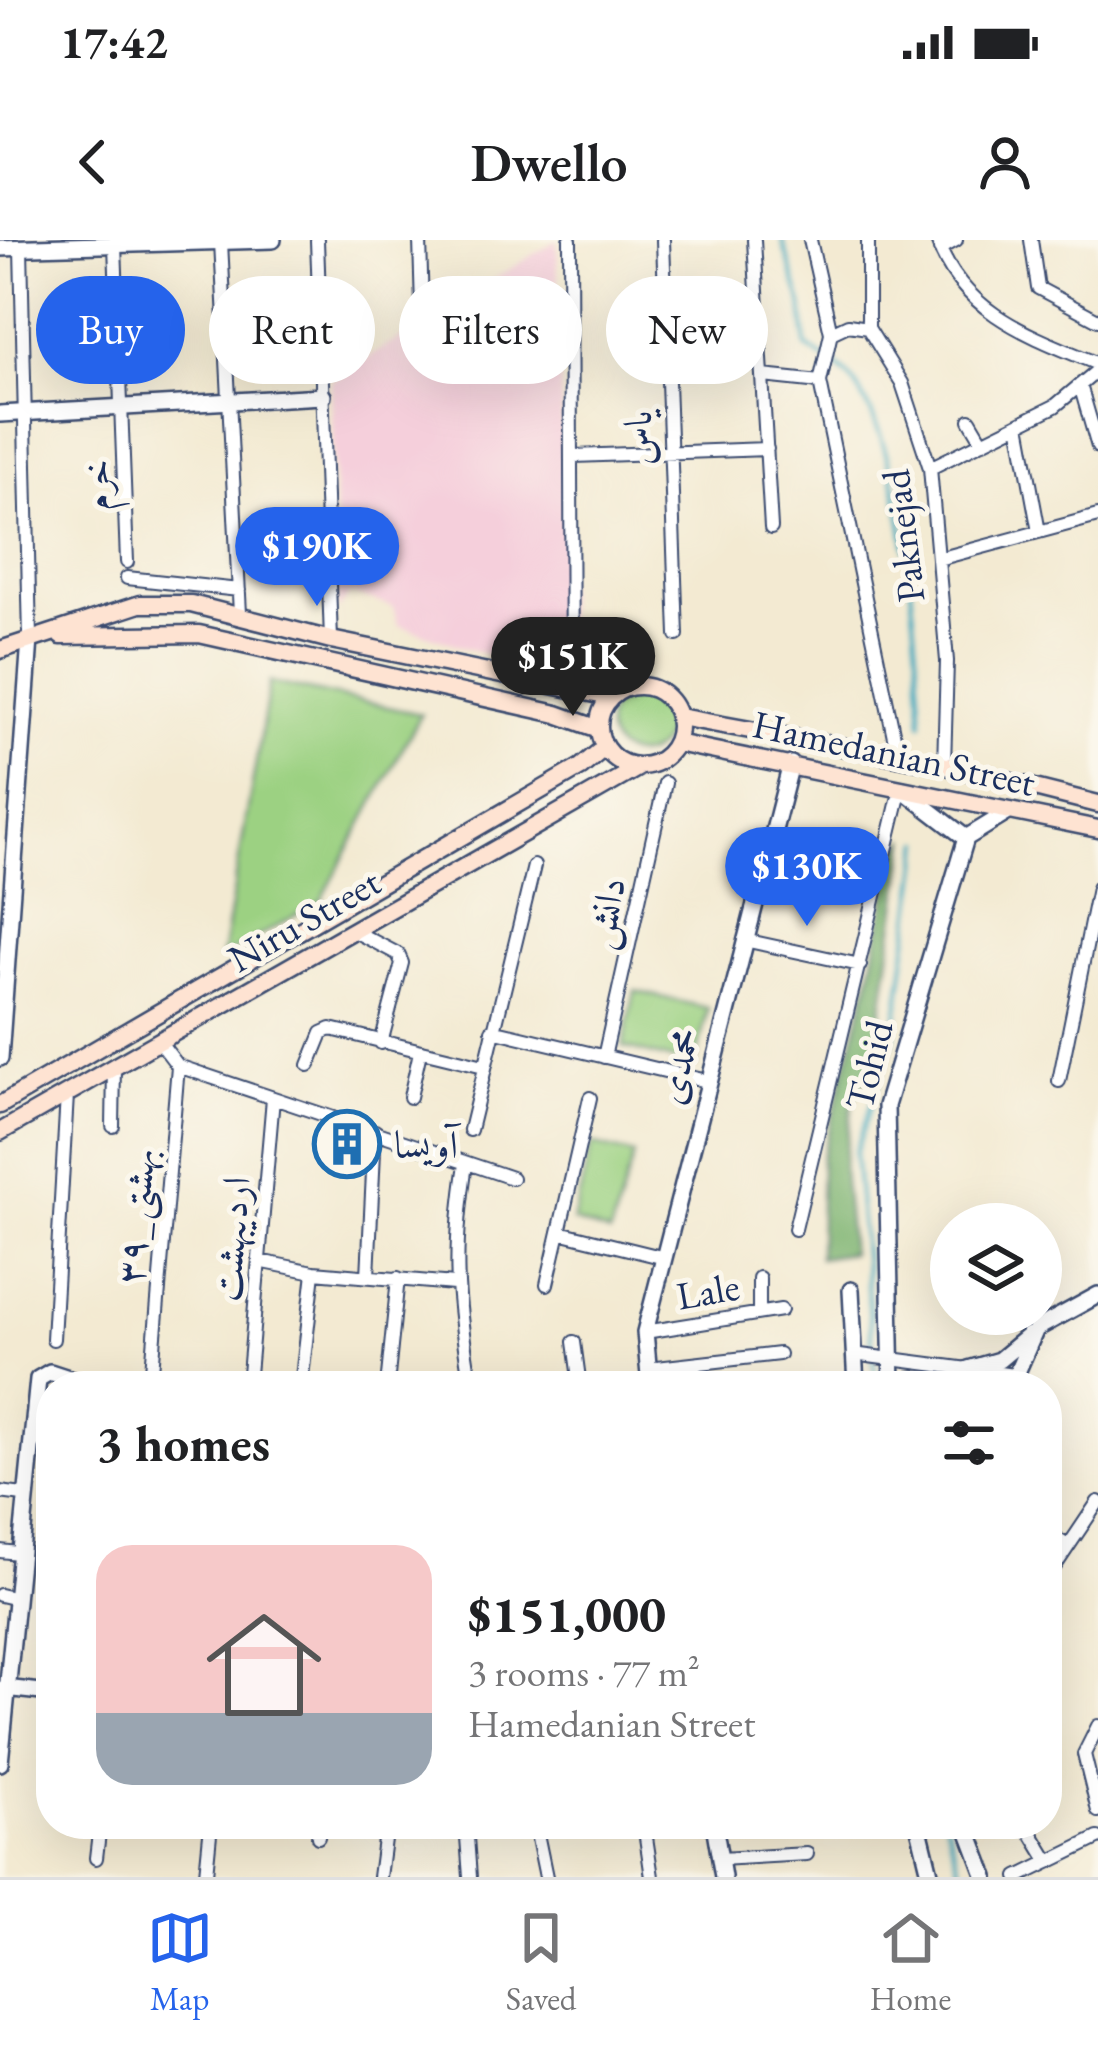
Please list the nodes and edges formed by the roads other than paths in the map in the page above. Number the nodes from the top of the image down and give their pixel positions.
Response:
1 (274, 240) edge
2 (317, 240) edge
3 (420, 240) edge
4 (570, 240) edge
5 (663, 240) edge
6 (754, 240) edge
7 (810, 240) edge
8 (868, 240) edge
9 (956, 240) edge
10 (1030, 240) edge
11 (221, 242) edge
12 (115, 245) junction
13 (939, 245) edge
14 (0, 248) edge
15 (21, 248) junction
16 (421, 276) edge
17 (756, 276) edge
18 (1098, 320) edge
19 (868, 328) junction
20 (829, 339) junction
21 (768, 376) edge
22 (1093, 376) edge
23 (821, 379) junction
24 (763, 384) edge
25 (323, 396) junction
26 (231, 401) junction
27 (124, 407) junction
28 (22, 412) junction
29 (0, 414) edge
30 (970, 420) dead end
31 (1018, 424) junction
32 (982, 442) junction
33 (1098, 447) edge
34 (767, 449) junction
35 (668, 453) junction
36 (574, 456) junction
37 (930, 469) junction
38 (1098, 516) edge
39 (771, 528) dead end
40 (1040, 532) junction
41 (938, 560) junction
42 (127, 562) dead end
43 (128, 578) dead end
44 (239, 590) junction
45 (240, 614) junction
46 (677, 635) dead end
47 (30, 638) junction
48 (331, 640) junction
49 (0, 650) edge
50 (572, 691) junction
51 (610, 697) junction
52 (679, 717) junction
53 (598, 729) junction
54 (676, 743) junction
55 (605, 747) junction
56 (898, 756) junction
57 (791, 764) junction
58 (641, 766) junction
59 (944, 766) junction
60 (581, 767) junction
61 (664, 783) dead end
62 (593, 792) junction
63 (899, 794) junction
64 (1098, 804) edge
65 (1010, 811) junction
66 (1098, 829) edge
67 (966, 838) junction
68 (534, 866) dead end
69 (5, 877) edge
70 (1098, 888) edge
71 (352, 931) junction
72 (744, 940) junction
73 (860, 965) junction
74 (492, 1030) junction
75 (159, 1041) junction
76 (381, 1043) junction
77 (421, 1052) junction
78 (604, 1057) junction
79 (0, 1058) edge
80 (309, 1065) dead end
81 (178, 1066) junction
82 (484, 1066) junction
83 (114, 1067) junction
84 (707, 1081) junction
85 (1059, 1081) dead end
86 (67, 1095) junction
87 (410, 1097) dead end
88 (273, 1098) junction
89 (590, 1098) dead end
90 (2, 1120) edge
91 (113, 1126) dead end
92 (470, 1130) dead end
93 (375, 1131) junction
94 (466, 1164) junction
95 (512, 1178) dead end
96 (795, 1229) dead end
97 (559, 1232) junction
98 (665, 1258) junction
99 (259, 1261) junction
100 (314, 1272) junction
101 (368, 1276) junction
102 (398, 1278) junction
103 (759, 1278) dead end
104 (454, 1284) junction
105 (547, 1284) dead end
106 (851, 1290) dead end
107 (1098, 1295) edge
108 (781, 1310) dead end
109 (759, 1312) junction
110 (1062, 1315) edge
111 (645, 1332) junction
112 (1029, 1335) edge
113 (1033, 1335) edge
114 (53, 1339) dead end
115 (574, 1342) dead end
116 (779, 1354) dead end
117 (871, 1357) junction
118 (968, 1369) junction
119 (152, 1371) dead end
120 (249, 1371) edge
121 (303, 1371) edge
122 (389, 1371) edge
123 (468, 1371) edge
124 (578, 1371) edge
125 (648, 1371) edge
126 (687, 1371) edge
127 (864, 1371) edge
128 (881, 1371) edge
129 (976, 1371) edge
130 (1016, 1371) edge
131 (36, 1416) edge
132 (0, 1492) edge
133 (23, 1495) junction
134 (1098, 1502) edge
135 (1062, 1542) edge
136 (1065, 1544) junction
137 (1062, 1550) edge
138 (9, 1552) edge
139 (7, 1597) edge
140 (2, 1688) edge
141 (36, 1691) edge
142 (1098, 1726) edge
143 (0, 1763) edge
144 (1098, 1810) edge
145 (1098, 1838) edge
146 (98, 1839) edge
147 (210, 1839) edge
148 (384, 1839) edge
149 (467, 1839) edge
150 (538, 1839) edge
151 (646, 1839) edge
152 (717, 1839) edge
153 (922, 1839) edge
154 (972, 1839) edge
155 (1035, 1839) edge
156 (807, 1854) dead end
157 (96, 1858) dead end
158 (720, 1859) junction
159 (1049, 1862) junction
160 (206, 1874) edge
161 (379, 1877) edge
162 (470, 1877) edge
163 (546, 1877) edge
164 (652, 1877) edge
165 (723, 1877) edge
166 (931, 1877) edge
167 (986, 1877) edge
168 (1018, 1877) edge

1 - 11 street
2 - 25 street
3 - 16 street
4 - 36 street
5 - 35 street, یاس
6 - 17 street
7 - 20 street
8 - 19 street
9 - 13 street
10 - 18 street
11 - 12 street
11 - 26 street
12 - 15 street
12 - 27 street, خرم
13 - 22 street
14 - 15 street
15 - 28 street
19 - 20 street
19 - 37 street, Paknejad
20 - 23 street
21 - 23 street
22 - 31 street
22 - 33 street
23 - 56 street
24 - 34 street
25 - 26 street
25 - 48 street
26 - 27 street
26 - 44 street
27 - 28 street
27 - 42 street, خرم
28 - 29 street
28 - 47 street
30 - 32 street
31 - 32 street
31 - 40 street
32 - 37 street
34 - 35 street
34 - 39 street
35 - 36 street
35 - 46 street, یاس
36 - 50 street
37 - 41 street, Paknejad
38 - 40 street
40 - 41 street
41 - 59 street, Paknejad
43 - 44 street
44 - 45 street
45 - 47 main road
45 - 48 main road
47 - 49 main road
47 - 53 main road
47 - 69 street
48 - 50 main road
50 - 51 main road
51 - 52 main road
51 - 53 main road
52 - 54 main road
52 - 56 main road, Hamedanian Street
53 - 55 main road
54 - 57 main road, Hamedanian Street
54 - 58 main road
55 - 58 main road
55 - 60 main road, Niru Street
56 - 59 main road, Hamedanian Street
57 - 63 main road, Hamedanian Street
57 - 72 street, محمدی
58 - 62 main road, Niru Street
59 - 64 main road, Hamedanian Street
60 - 62 main road
60 - 90 main road, Niru Street
61 - 78 street, دانش
62 - 71 main road, Niru Street
63 - 65 main road, Hamedanian Street
63 - 67 street
63 - 73 street
65 - 66 main road, Hamedanian Street
65 - 67 street
67 - 117 street, Tohid
68 - 74 street
69 - 79 street
70 - 85 street
71 - 75 main road, Niru Street
71 - 76 street
72 - 73 street
72 - 84 street, محمدی
73 - 96 street
74 - 78 street
74 - 82 street
75 - 81 street
75 - 83 main road, Niru Street
76 - 77 street
76 - 80 street
77 - 82 street
77 - 87 street
78 - 84 street
81 - 88 street
81 - 119 street, ۳۹_بهشتی
82 - 92 street
83 - 86 main road, Niru Street
83 - 91 street
84 - 98 street, محمدی
86 - 90 main road, Niru Street
86 - 114 street
88 - 93 street
88 - 99 street, اردیبهشت
89 - 97 street
93 - 94 street
93 - 101 street
94 - 95 street
94 - 104 street
97 - 98 street
97 - 105 street
98 - 111 street, محمدی
99 - 100 street
99 - 120 street, اردیبهشت
100 - 101 street
100 - 121 street
101 - 102 street
102 - 104 street
102 - 122 street
103 - 109 street
104 - 123 street
106 - 117 street
107 - 110 street
108 - 109 street, Lale
109 - 111 street, Lale
111 - 125 street, محمدی
112 - 118 street
113 - 130 street
115 - 124 street
116 - 126 street
117 - 118 street
117 - 127 street
117 - 128 street, Tohid
118 - 129 street
131 - 133 street
132 - 133 street
133 - 138 street
134 - 136 street
135 - 136 street
136 - 137 street
138 - 139 street
139 - 140 street
140 - 141 street
140 - 143 street
142 - 144 street
145 - 159 street
146 - 157 street
147 - 160 street
148 - 161 street
149 - 162 street
150 - 163 street
151 - 164 street
152 - 158 street
153 - 166 street
154 - 167 street
155 - 159 street
156 - 158 street
158 - 165 street
159 - 168 street

